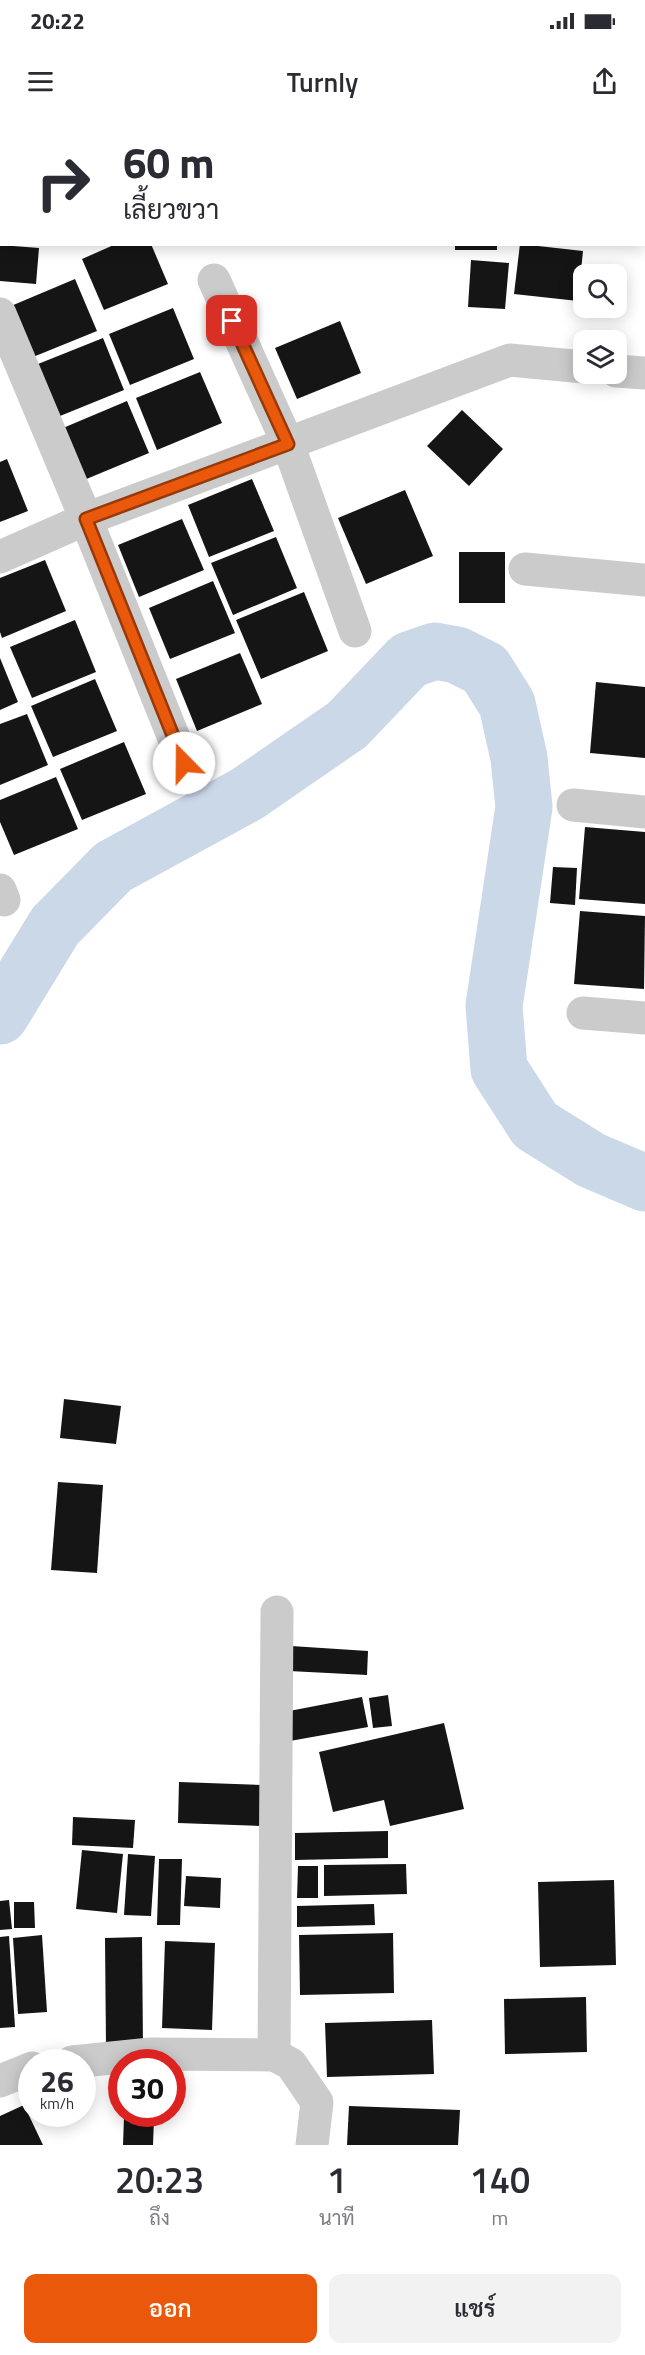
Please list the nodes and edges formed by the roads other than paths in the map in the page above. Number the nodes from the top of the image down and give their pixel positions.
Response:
1 (214, 280) dead end
2 (0, 314) edge
3 (573, 366) edge
4 (627, 372) edge
5 (645, 374) edge
6 (288, 444) junction
7 (86, 519) junction
8 (0, 557) edge
9 (525, 569) dead end
10 (645, 580) edge
11 (355, 632) dead end
12 (184, 763) dead end
13 (573, 805) dead end
14 (645, 812) edge
15 (583, 1013) dead end
16 (645, 1018) edge
17 (277, 1612) dead end
18 (274, 2055) junction
19 (96, 2060) edge
20 (18, 2074) edge
21 (0, 2081) edge
22 (312, 2145) edge

1 - 6 street
2 - 7 street
3 - 6 street
4 - 5 street
6 - 7 street
6 - 11 street
7 - 8 street
7 - 12 street
9 - 10 street
13 - 14 street
15 - 16 street
17 - 18 street
18 - 19 street
18 - 22 street
20 - 21 street

